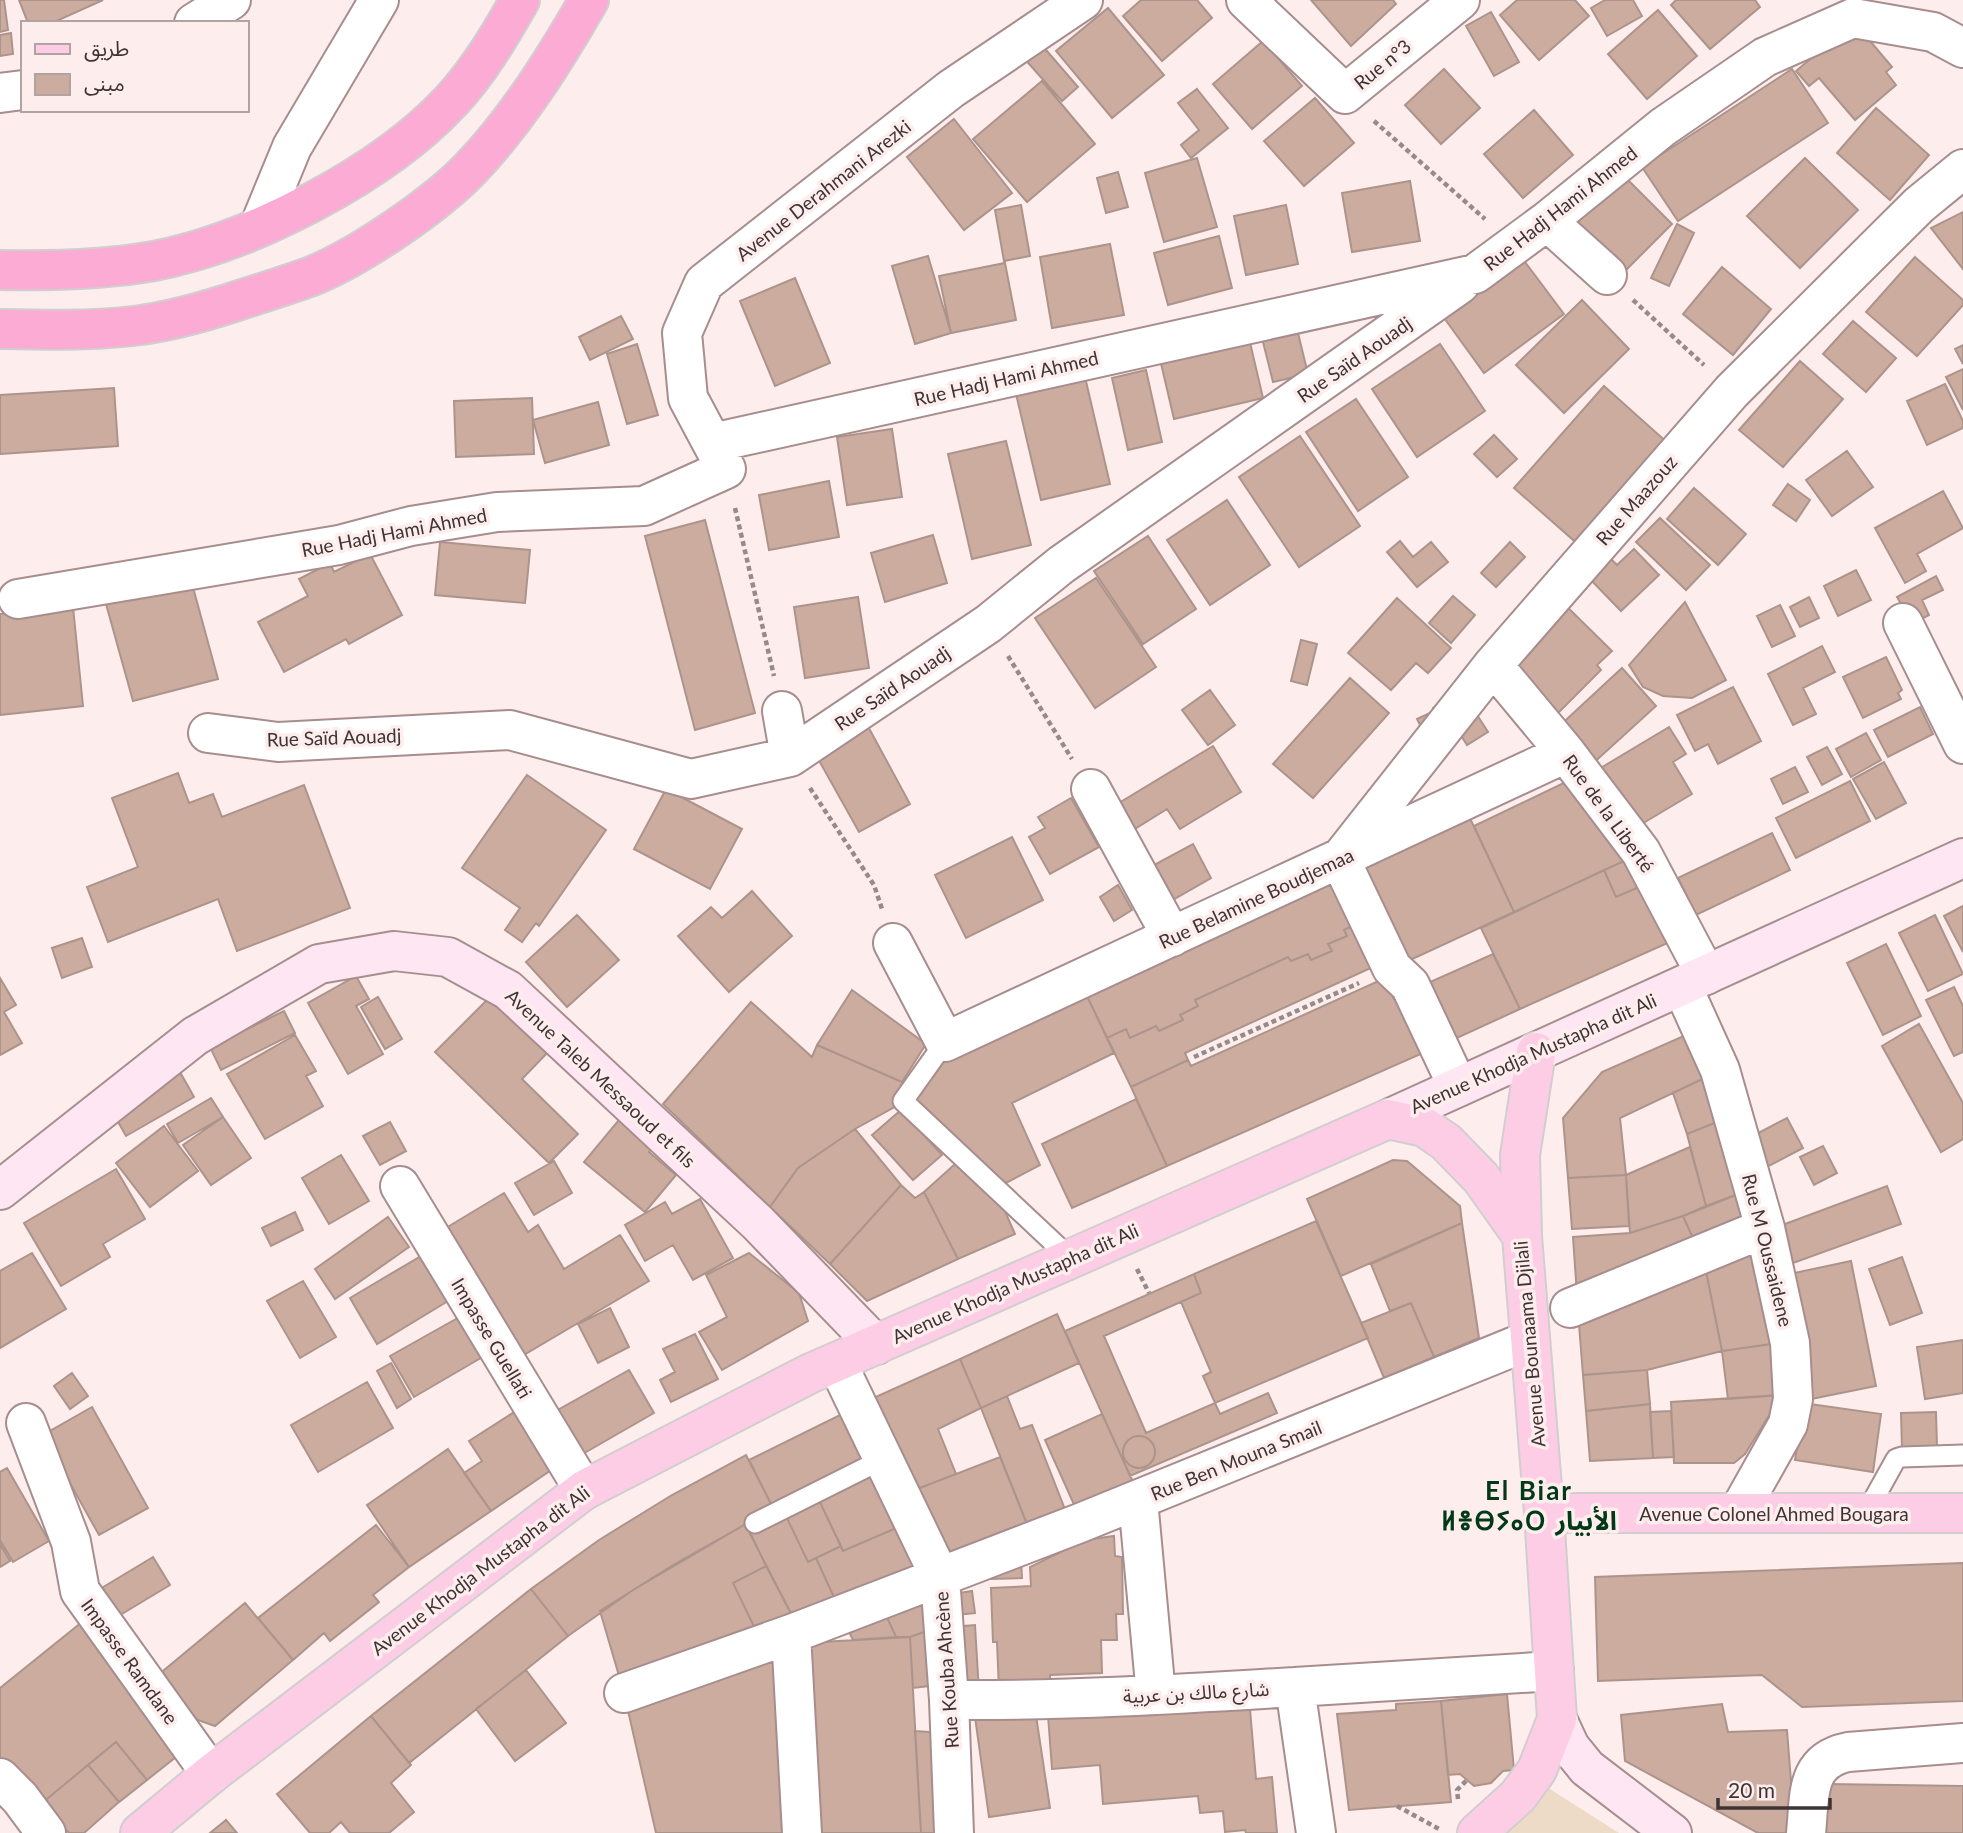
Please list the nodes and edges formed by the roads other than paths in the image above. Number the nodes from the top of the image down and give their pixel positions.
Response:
1 (231, 0) edge
2 (379, 0) edge
3 (520, 0) edge
4 (589, 0) edge
5 (1083, 0) edge
6 (1246, 0) edge
7 (1460, 0) edge
8 (197, 21) edge
9 (1963, 48) edge
10 (21, 90) edge
11 (0, 93) edge
12 (1963, 169) edge
13 (1547, 221) junction
14 (259, 227) junction
15 (0, 270) edge
16 (1475, 274) junction
17 (1607, 275) road end
18 (0, 328) edge
19 (719, 456) junction
20 (18, 599) dead end
21 (1903, 623) dead end
22 (1493, 664) junction
23 (782, 711) road end
24 (208, 733) dead end
25 (1963, 744) edge
26 (1566, 753) junction
27 (790, 757) junction
28 (1091, 789) road end
29 (1963, 858) edge
30 (1340, 859) junction
31 (1172, 937) junction
32 (893, 943) road end
33 (1694, 980) junction
34 (945, 1042) junction
35 (1536, 1052) junction
36 (1458, 1087) junction
37 (1388, 1119) junction
38 (400, 1186) dead end
39 (0, 1190) edge
40 (1765, 1228) junction
41 (1522, 1236) junction
42 (1070, 1258) junction
43 (1570, 1308) dead end
44 (1530, 1340) junction
45 (876, 1345) junction
46 (837, 1363) junction
47 (26, 1423) dead end
48 (1963, 1455) edge
49 (883, 1459) junction
50 (584, 1490) junction
51 (1138, 1500) junction
52 (1544, 1513) junction
53 (1738, 1513) junction
54 (1866, 1513) junction
55 (1963, 1513) edge
56 (755, 1524) dead end
57 (940, 1577) junction
58 (791, 1634) junction
59 (1554, 1671) junction
60 (1295, 1688) junction
61 (624, 1693) dead end
62 (1156, 1695) junction
63 (950, 1700) junction
64 (1557, 1719) junction
65 (1963, 1743) edge
66 (211, 1774) junction
67 (0, 1778) edge
68 (46, 1833) edge
69 (140, 1833) edge
70 (802, 1833) edge
71 (954, 1833) edge
72 (1315, 1833) edge
73 (1478, 1833) edge
74 (1672, 1833) edge
75 (1806, 1833) edge

1 - 8 street
2 - 14 street
3 - 14 highway
4 - 18 highway
5 - 19 street, Avenue Derahmani Arezki
6 - 7 street, Rue n°3
9 - 13 street, Rue Hadj Hami Ahmed
10 - 11 street
12 - 22 street, Rue Maazouz
13 - 16 street, Rue Hadj Hami Ahmed
13 - 17 street
14 - 15 highway
16 - 19 street, Rue Hadj Hami Ahmed
16 - 27 street, Rue Saïd Aouadj
19 - 20 street, Rue Hadj Hami Ahmed
21 - 25 street
22 - 26 street, Rue de la Liberté
22 - 30 street, Rue Maazouz
23 - 27 street
24 - 27 street, Rue Saïd Aouadj
26 - 30 street, Rue Belamine Boudjemaa
26 - 33 street, Rue de la Liberté
28 - 31 street
29 - 33 street, Avenue Khodja Mustapha dit Ali
30 - 31 street, Rue Belamine Boudjemaa
30 - 36 street
31 - 34 street, Rue Belamine Boudjemaa
32 - 34 street
33 - 35 street, Avenue Khodja Mustapha dit Ali
33 - 40 street, Rue M Oussaidene
34 - 42 lane
35 - 36 street, Avenue Khodja Mustapha dit Ali
35 - 41 main road
36 - 37 street, Avenue Khodja Mustapha dit Ali
37 - 41 main road, Avenue Bounaama Djilali
37 - 42 main road, Avenue Khodja Mustapha dit Ali
38 - 50 street, Impasse Guellati
39 - 45 street, Avenue Taleb Messaoud et fils
40 - 43 street
40 - 53 street, Rue M Oussaidene
41 - 44 main road, Avenue Bounaama Djilali
42 - 45 main road, Avenue Khodja Mustapha dit Ali
44 - 51 street, Rue Ben Mouna Smail
44 - 52 main road, Avenue Bounaama Djilali
45 - 46 main road, Avenue Khodja Mustapha dit Ali
46 - 49 street, Rue Kouba Ahcène
46 - 50 main road, Avenue Khodja Mustapha dit Ali
47 - 66 street, Impasse Ramdane
48 - 54 lane
49 - 56 lane
49 - 57 street, Rue Kouba Ahcène
50 - 66 main road, Avenue Khodja Mustapha dit Ali
51 - 57 street, Rue Ben Mouna Smail
51 - 62 street
52 - 53 main road, Avenue Colonel Ahmed Bougara
52 - 59 main road, Avenue Bounaama Djilali
53 - 54 main road, Avenue Colonel Ahmed Bougara
54 - 55 main road, Avenue Colonel Ahmed Bougara
57 - 58 street, Rue Ben Mouna Smail
57 - 63 street, Rue Kouba Ahcène
58 - 61 street, Rue Ben Mouna Smail
58 - 70 street
59 - 60 street
59 - 64 main road, Avenue Bounaama Djilali
60 - 62 street, شارع مالك بن عربية
60 - 72 street, شارع مالك بن عربية
62 - 63 street, شارع مالك بن عربية
63 - 71 street, Rue Kouba Ahcène
64 - 73 main road
64 - 74 street
65 - 75 street
66 - 69 main road, Avenue Khodja Mustapha dit Ali
67 - 68 street

